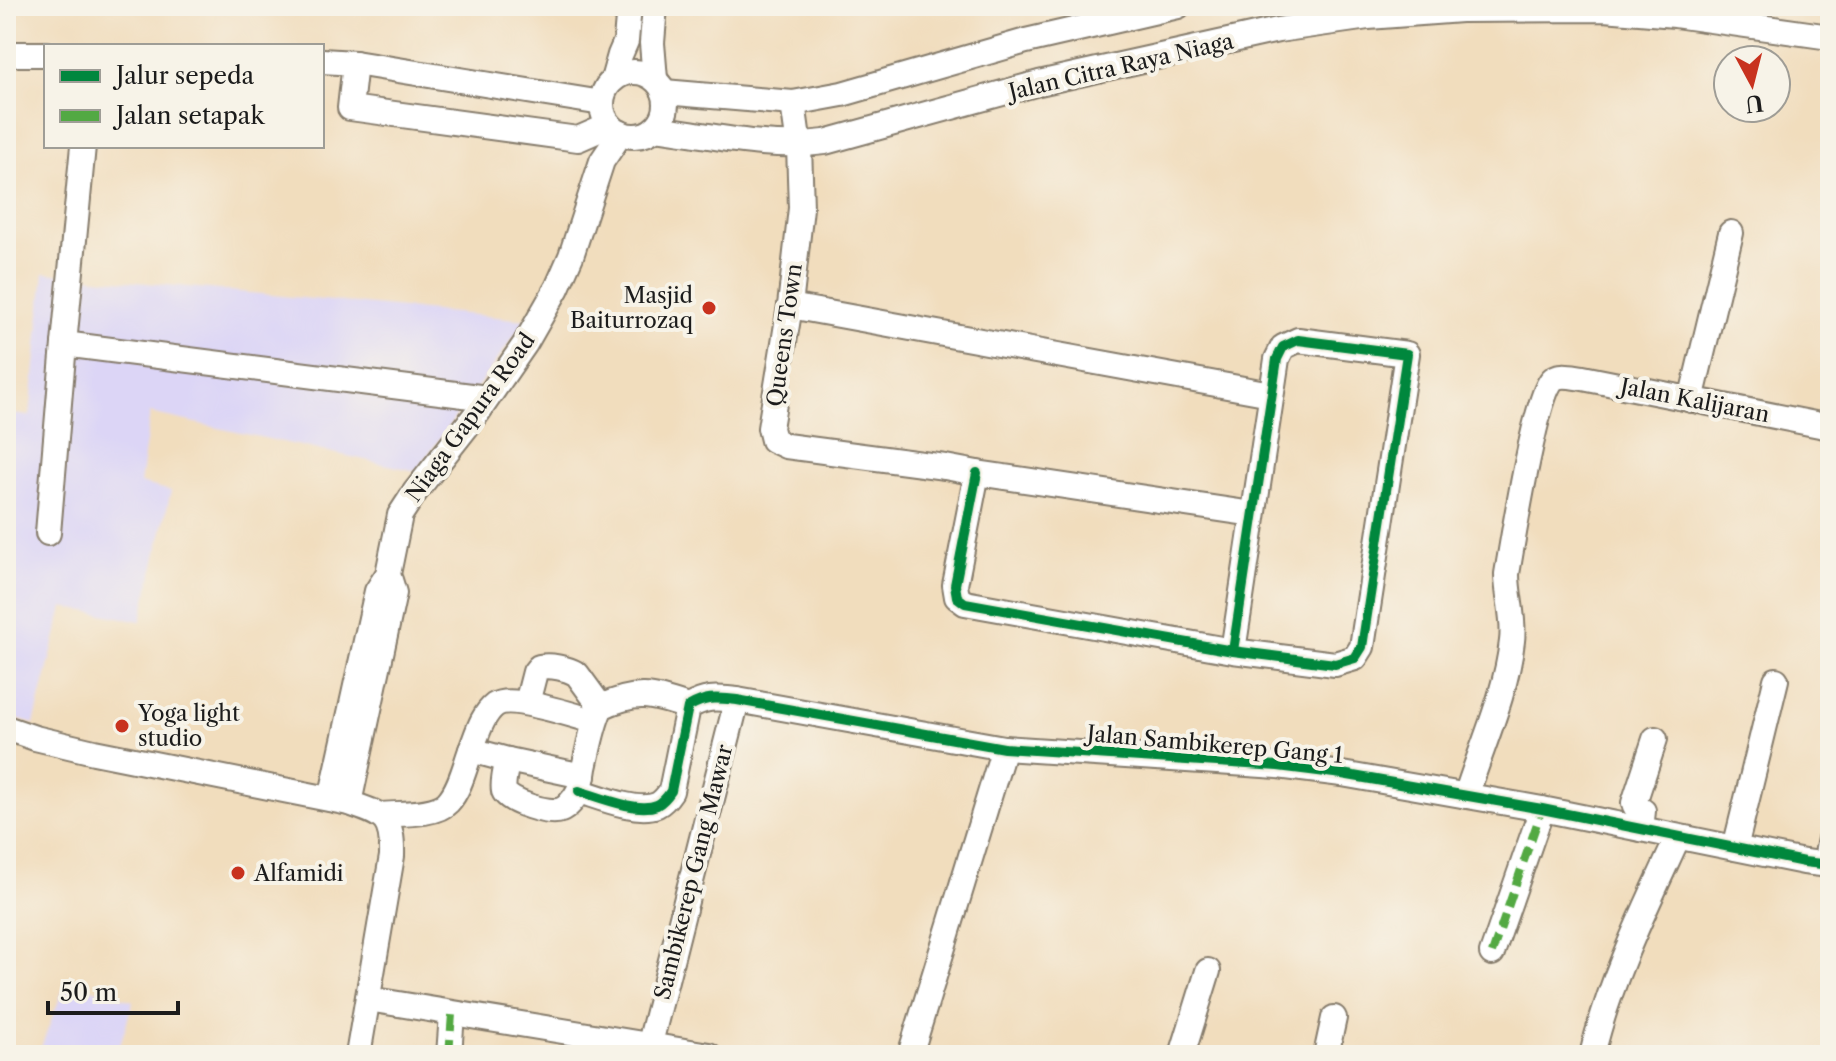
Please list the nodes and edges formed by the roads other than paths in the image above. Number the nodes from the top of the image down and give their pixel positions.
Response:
1 (629, 6) edge
2 (655, 6) edge
3 (1178, 6) edge
4 (1604, 7) edge
5 (1830, 37) edge
6 (1026, 41) junction
7 (6, 54) edge
8 (44, 54) edge
9 (324, 61) edge
10 (355, 63) junction
11 (613, 80) junction
12 (1039, 83) junction
13 (660, 86) junction
14 (793, 103) junction
15 (611, 120) junction
16 (655, 128) junction
17 (799, 146) junction
18 (83, 148) edge
19 (1731, 233) dead end
20 (790, 306) junction
21 (64, 344) junction
22 (1271, 394) junction
23 (487, 398) junction
24 (1691, 400) junction
25 (1830, 427) edge
26 (977, 473) junction
27 (1253, 514) junction
28 (48, 533) dead end
29 (1233, 651) junction
30 (1776, 680) dead end
31 (737, 700) junction
32 (527, 703) junction
33 (688, 707) junction
34 (597, 714) junction
35 (6, 728) edge
36 (1655, 739) dead end
37 (1004, 748) junction
38 (471, 750) junction
39 (508, 760) junction
40 (581, 784) junction
41 (1466, 796) junction
42 (340, 801) junction
43 (1542, 809) junction
44 (380, 815) junction
45 (1641, 829) junction
46 (1678, 837) junction
47 (1830, 839) edge
48 (1735, 848) junction
49 (1828, 865) edge
50 (1492, 953) dead end
51 (1208, 971) dead end
52 (368, 999) junction
53 (452, 1014) junction
54 (1334, 1018) dead end
55 (649, 1050) edge
56 (358, 1055) edge
57 (449, 1055) edge
58 (709, 1055) edge
59 (910, 1055) edge
60 (1182, 1055) edge
61 (1326, 1055) edge
62 (1592, 1055) edge

1 - 11 street
2 - 13 street
3 - 6 street, Jalan Citra Raya Niaga
4 - 5 street, Jalan Citra Raya Niaga
4 - 12 street, Jalan Citra Raya Niaga
6 - 12 street
6 - 14 street, Jalan Citra Raya Niaga
7 - 8 street
9 - 10 street
10 - 15 street
10 - 15 street
11 - 13 street
11 - 15 street
12 - 17 street, Jalan Citra Raya Niaga
13 - 14 street, Jalan Citra Raya Niaga
13 - 16 street
14 - 17 street, Queens Town
15 - 16 street
15 - 23 street, Niaga Gapura Road
16 - 17 street, Jalan Citra Raya Niaga
17 - 20 street, Queens Town
18 - 21 street
19 - 24 street
20 - 22 street
20 - 26 street, Queens Town
21 - 23 street
21 - 28 street
22 - 27 street
22 - 29 street
23 - 42 street, Niaga Gapura Road
24 - 25 street, Jalan Kalijaran
24 - 41 street, Jalan Kalijaran
26 - 27 street
26 - 29 street
27 - 29 street
30 - 48 street
31 - 33 street, Jalan Sambikerep Gang 1
31 - 37 street, Jalan Sambikerep Gang 1
31 - 55 street, Sambikerep Gang Mawar
32 - 34 street
32 - 34 street
32 - 38 street
33 - 34 street
33 - 40 street
34 - 40 street
35 - 42 street
36 - 45 street
37 - 41 street, Jalan Sambikerep Gang 1
37 - 59 street
38 - 39 street
38 - 44 street
39 - 40 street
39 - 40 street
41 - 43 street, Jalan Sambikerep Gang 1
42 - 44 street
43 - 45 street, Jalan Sambikerep Gang 1
43 - 50 street
44 - 52 street
45 - 46 street, Jalan Sambikerep Gang 1
46 - 48 street, Jalan Sambikerep Gang 1
46 - 62 street
47 - 49 street
48 - 49 street, Jalan Sambikerep Gang 1
51 - 60 street
52 - 53 street
52 - 56 street
53 - 55 street
53 - 57 street
54 - 61 street
55 - 58 street

